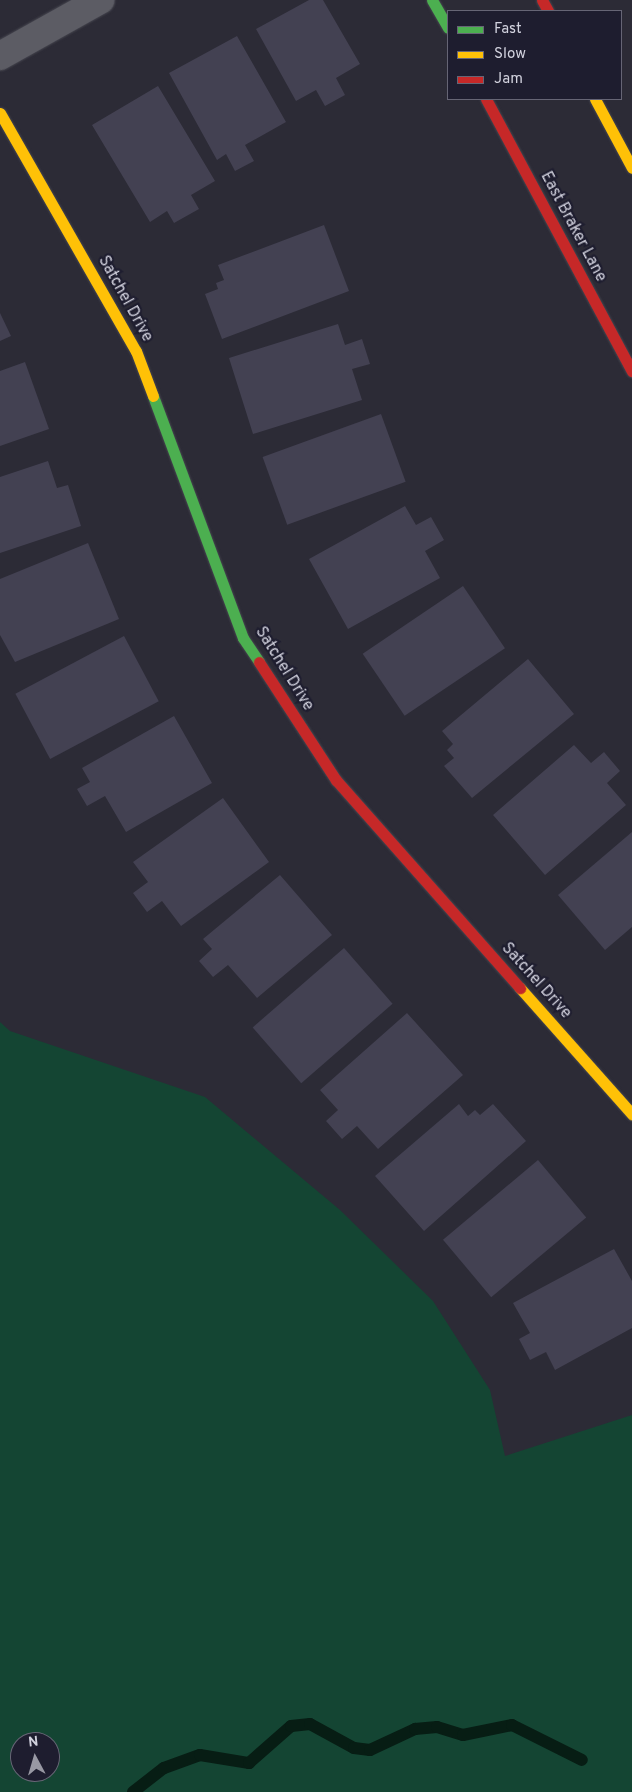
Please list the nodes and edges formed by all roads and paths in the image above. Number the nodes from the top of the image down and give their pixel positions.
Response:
1 (100, 0) edge
2 (432, 0) edge
3 (447, 26) edge
4 (0, 56) edge
5 (487, 100) edge
6 (596, 100) edge
7 (0, 113) edge
8 (632, 168) edge
9 (632, 371) edge
10 (632, 1114) edge

1 - 4 street
2 - 3 street
5 - 9 street, East Braker Lane
6 - 8 street
7 - 10 street, Satchel Drive

